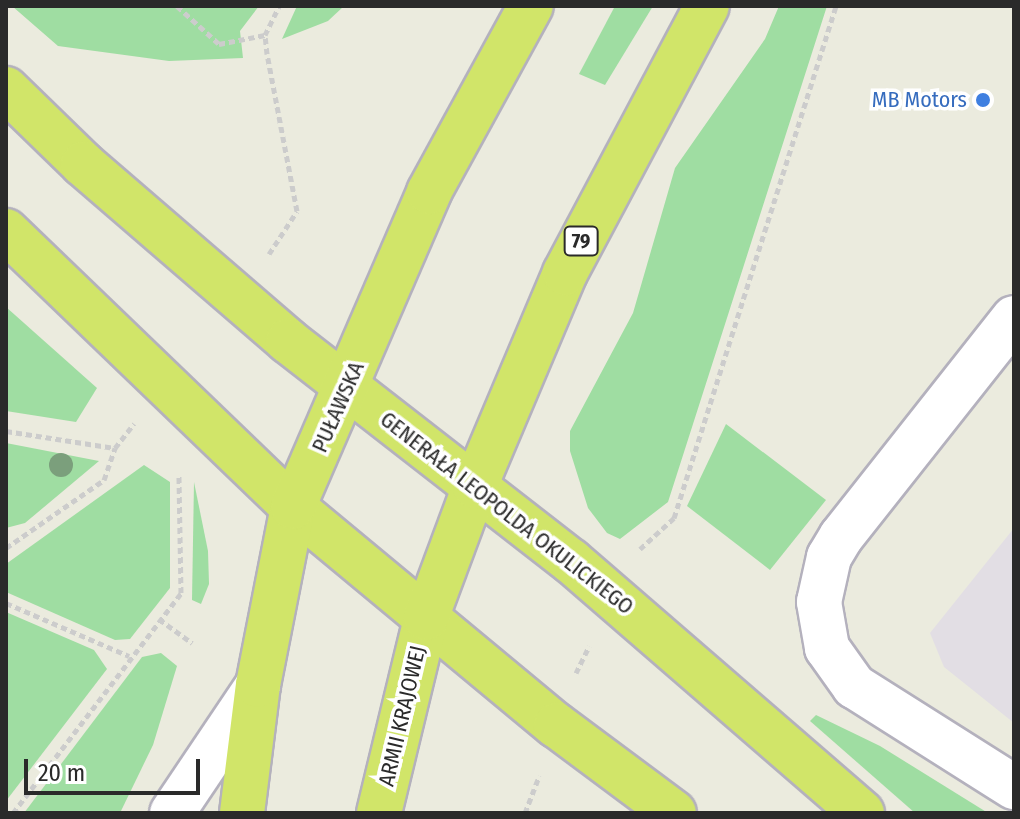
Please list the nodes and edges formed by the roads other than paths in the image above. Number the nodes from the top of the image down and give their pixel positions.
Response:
1 (531, 6) edge
2 (707, 6) edge
3 (6, 89) edge
4 (6, 231) edge
5 (1014, 318) edge
6 (347, 388) junction
7 (475, 486) junction
8 (293, 507) junction
9 (426, 618) junction
10 (258, 685) junction
11 (1014, 787) edge
12 (172, 813) edge
13 (242, 813) edge
14 (379, 813) edge
15 (674, 813) edge
16 (862, 813) edge

1 - 6 main road, PUŁAWSKA
2 - 7 main road, 79
3 - 6 main road, GENERAŁA LEOPOLDA OKULICKIEGO
4 - 8 main road
5 - 11 street
6 - 7 main road, GENERAŁA LEOPOLDA OKULICKIEGO
6 - 8 main road, PUŁAWSKA
7 - 9 main road, 79
7 - 16 main road, GENERAŁA LEOPOLDA OKULICKIEGO
8 - 9 main road
8 - 10 main road, PUŁAWSKA
9 - 14 main road, ARMII KRAJOWEJ / 79
9 - 15 main road
10 - 12 street, PUŁAWSKA
10 - 13 main road

